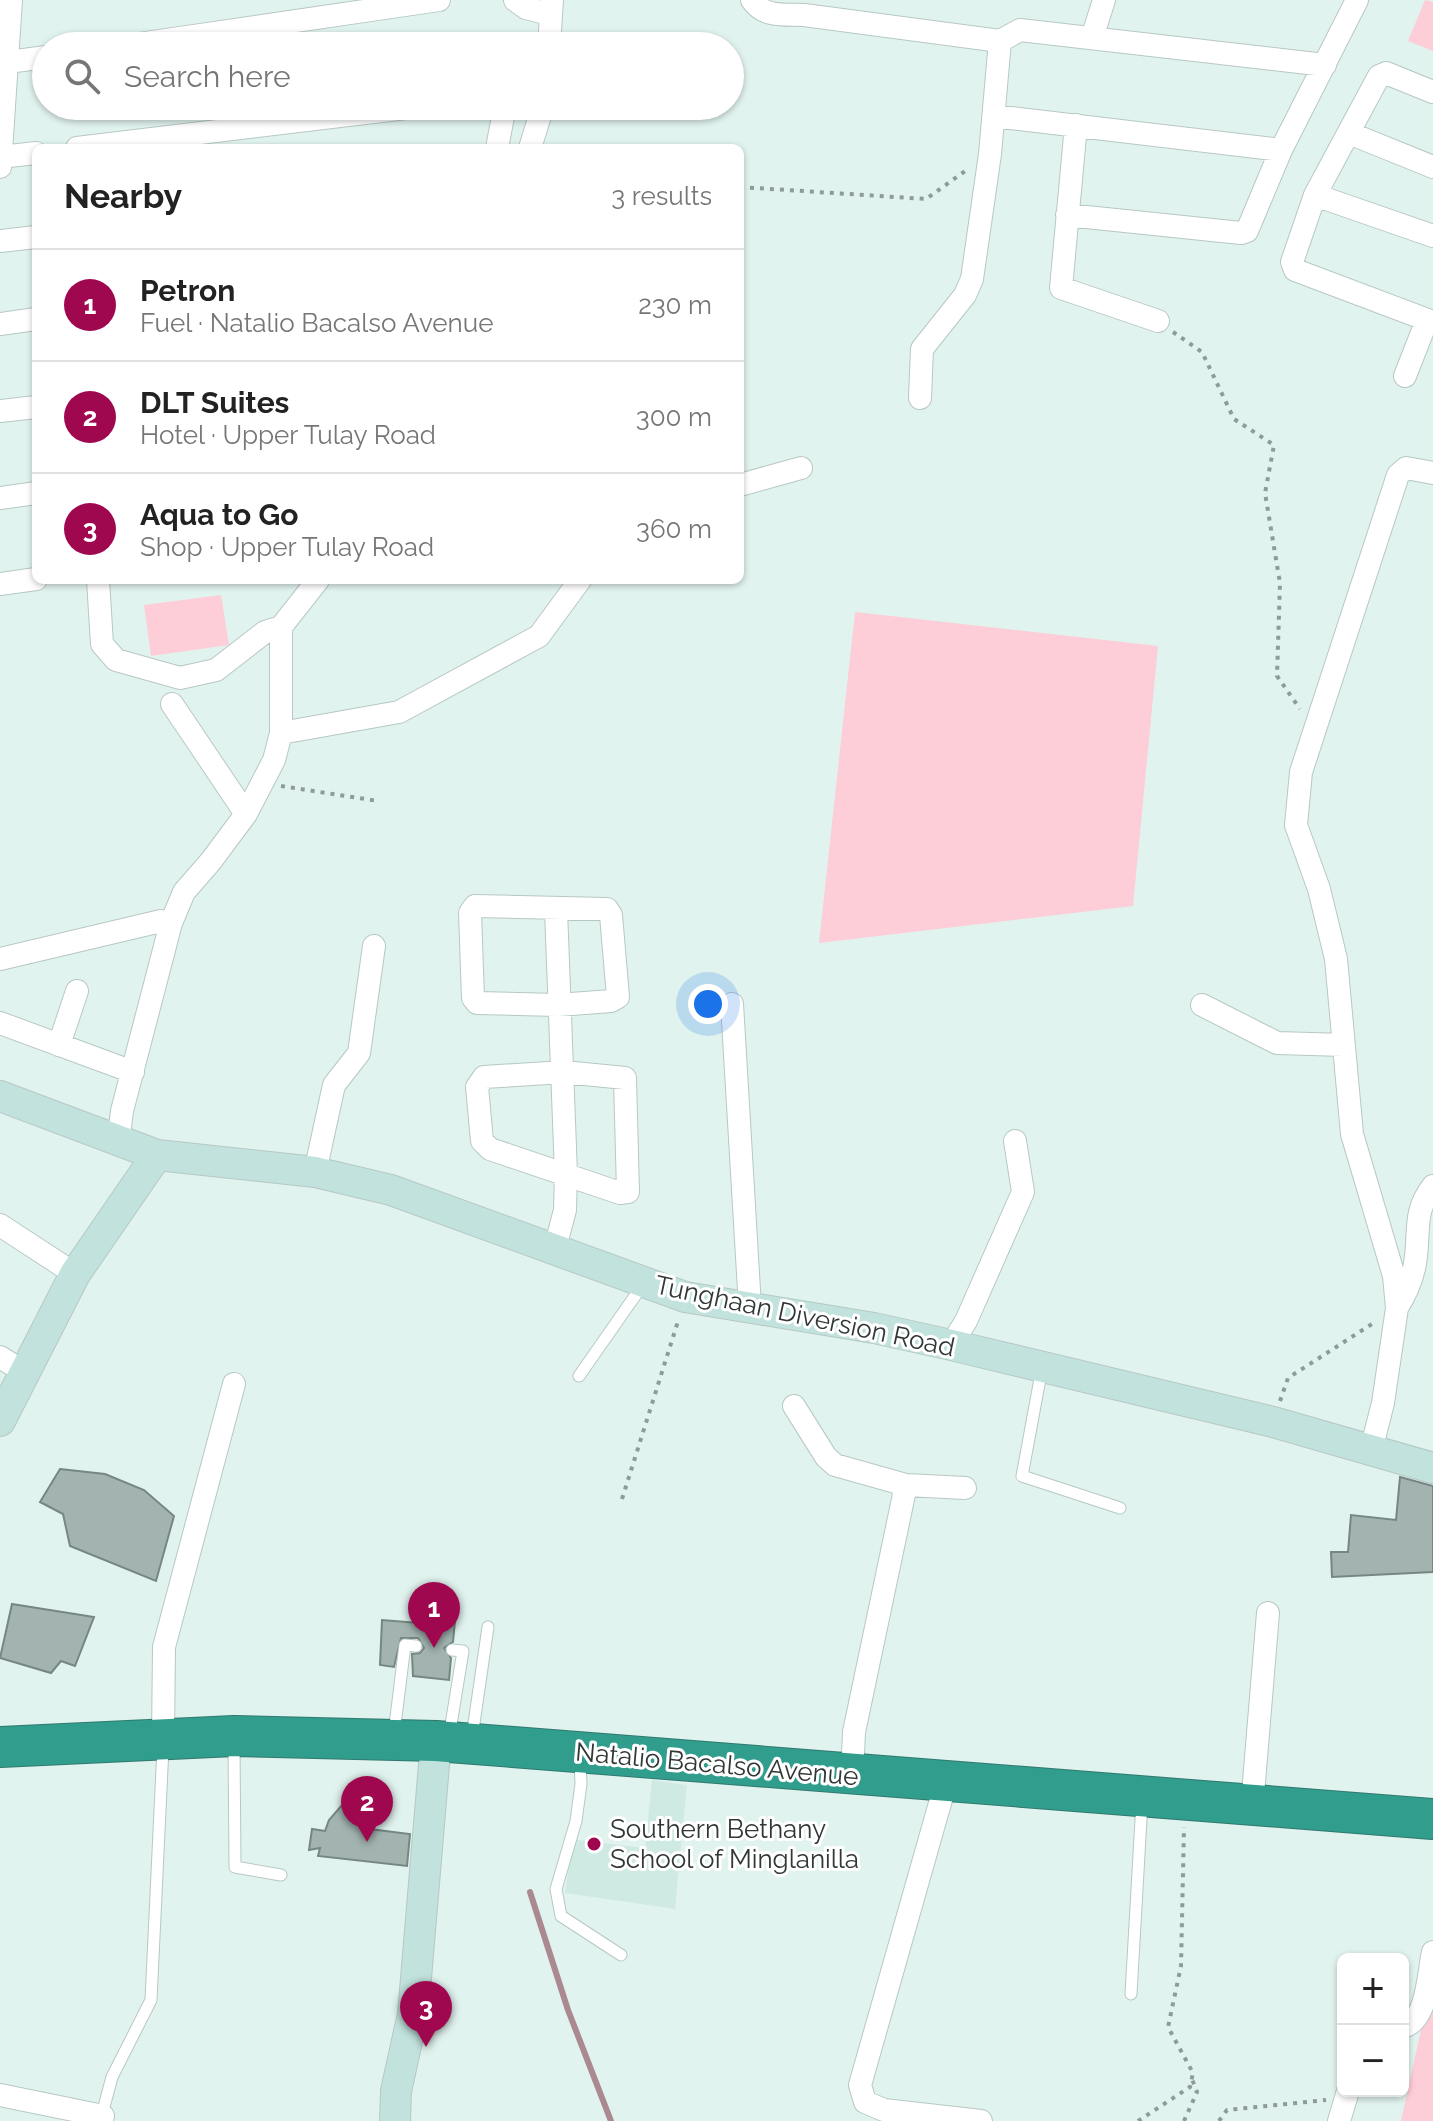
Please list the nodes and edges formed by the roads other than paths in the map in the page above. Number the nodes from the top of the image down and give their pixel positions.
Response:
1 (11, 0) edge
2 (439, 0) edge
3 (515, 0) edge
4 (752, 0) edge
5 (1104, 0) edge
6 (1357, 0) edge
7 (551, 7) edge
8 (807, 7) edge
9 (320, 8) edge
10 (197, 32) edge
11 (550, 32) edge
12 (1092, 38) junction
13 (1000, 41) junction
14 (32, 59) edge
15 (4, 63) edge
16 (1325, 65) junction
17 (1433, 92) edge
18 (994, 116) junction
19 (308, 120) edge
20 (502, 120) edge
21 (539, 120) edge
22 (1076, 125) junction
23 (1349, 133) junction
24 (110, 144) edge
25 (498, 144) edge
26 (531, 144) edge
27 (1281, 150) junction
28 (32, 153) edge
29 (0, 157) edge
30 (0, 167) edge
31 (1433, 167) edge
32 (1315, 195) junction
33 (1067, 215) junction
34 (1433, 236) edge
35 (32, 237) edge
36 (0, 241) edge
37 (32, 320) edge
38 (1158, 321) road end
39 (1430, 321) edge
40 (0, 324) edge
41 (1405, 376) dead end
42 (920, 398) dead end
43 (32, 407) edge
44 (0, 411) edge
45 (801, 468) dead end
46 (1433, 473) edge
47 (744, 484) edge
48 (32, 494) edge
49 (0, 498) edge
50 (32, 580) edge
51 (0, 584) edge
52 (98, 584) edge
53 (315, 584) edge
54 (577, 584) edge
55 (281, 627) junction
56 (172, 704) dead end
57 (281, 733) junction
58 (246, 814) junction
59 (556, 910) junction
60 (171, 923) junction
61 (374, 946) dead end
62 (0, 959) edge
63 (77, 991) dead end
64 (732, 1004) dead end
65 (558, 1005) junction
66 (1202, 1005) dead end
67 (0, 1023) edge
68 (59, 1045) junction
69 (1344, 1045) junction
70 (133, 1072) junction
71 (564, 1072) junction
72 (0, 1096) edge
73 (1015, 1141) dead end
74 (118, 1143) junction
75 (157, 1155) junction
76 (315, 1172) junction
77 (566, 1174) junction
78 (1433, 1186) edge
79 (0, 1225) edge
80 (555, 1248) junction
81 (75, 1274) junction
82 (644, 1283) junction
83 (750, 1307) junction
84 (1397, 1308) junction
85 (951, 1345) junction
86 (12, 1365) edge
87 (1042, 1368) junction
88 (579, 1376) dead end
89 (234, 1384) dead end
90 (794, 1406) dead end
91 (0, 1421) edge
92 (1371, 1450) junction
93 (1433, 1468) edge
94 (906, 1485) junction
95 (965, 1488) dead end
96 (1120, 1508) dead end
97 (1268, 1613) dead end
98 (488, 1627) dead end
99 (416, 1646) dead end
100 (452, 1650) dead end
101 (234, 1736) junction
102 (163, 1739) junction
103 (393, 1739) junction
104 (452, 1742) junction
105 (0, 1747) edge
106 (579, 1754) junction
107 (852, 1775) junction
108 (946, 1782) junction
109 (1143, 1797) junction
110 (1252, 1806) junction
111 (1433, 1819) edge
112 (281, 1875) dead end
113 (1433, 1952) edge
114 (621, 1955) dead end
115 (1131, 1994) dead end
116 (1407, 2025) edge
117 (0, 2095) edge
118 (1345, 2097) edge
119 (101, 2118) edge
120 (395, 2121) edge
121 (981, 2121) edge
122 (1339, 2121) edge

1 - 15 street
2 - 9 street
3 - 7 street
4 - 8 street
5 - 12 street
6 - 16 street
7 - 11 street
8 - 13 street
9 - 10 street
12 - 13 street
12 - 16 street
13 - 18 street
14 - 15 street
15 - 29 street
16 - 27 street
17 - 23 street
18 - 22 street
18 - 42 street
19 - 24 street
20 - 25 street
21 - 26 street
22 - 27 street
22 - 33 street
23 - 31 street
23 - 32 street
27 - 33 street
28 - 29 street
29 - 30 street
32 - 34 street
32 - 39 street
33 - 38 street
35 - 36 street
37 - 40 street
39 - 41 street
43 - 44 street
45 - 47 street
46 - 69 street
48 - 49 street
50 - 51 street
52 - 55 street
53 - 55 street
54 - 57 street
55 - 57 street
56 - 58 street
57 - 58 street
58 - 60 street
59 - 65 street
59 - 65 street
59 - 65 street
60 - 62 street
60 - 70 street
61 - 76 street
63 - 68 street
64 - 83 street
65 - 71 street
66 - 69 street
67 - 68 street
68 - 70 street
69 - 84 street
70 - 74 street
71 - 77 street
71 - 77 street
71 - 77 street
72 - 74 street, Tunghaan Diversion Road
73 - 85 street
74 - 75 street, Tunghaan Diversion Road
75 - 76 street, Tunghaan Diversion Road
75 - 81 street
76 - 80 street, Tunghaan Diversion Road
77 - 80 street
78 - 84 street
79 - 81 street
80 - 82 street, Tunghaan Diversion Road
81 - 86 street
82 - 83 street, Tunghaan Diversion Road
82 - 88 lane
83 - 85 street, Tunghaan Diversion Road
84 - 92 street
85 - 87 street, Tunghaan Diversion Road
86 - 91 street
87 - 92 street, Tunghaan Diversion Road
87 - 96 lane
89 - 102 street
90 - 94 street
92 - 93 street, Tunghaan Diversion Road
94 - 95 street
94 - 107 street
97 - 110 street
98 - 104 lane
99 - 103 lane
100 - 104 lane
101 - 102 highway, Natalio Bacalso Avenue
101 - 103 highway, Natalio Bacalso Avenue
101 - 112 lane
102 - 105 highway, Natalio Bacalso Avenue
102 - 119 lane
103 - 104 highway, Natalio Bacalso Avenue
104 - 106 highway, Natalio Bacalso Avenue
104 - 120 street
106 - 107 highway, Natalio Bacalso Avenue
106 - 114 lane
107 - 108 highway, Natalio Bacalso Avenue
108 - 109 highway, Natalio Bacalso Avenue
108 - 121 street
109 - 110 highway, Natalio Bacalso Avenue
109 - 115 lane
110 - 111 highway, Natalio Bacalso Avenue
113 - 116 street
117 - 119 street
118 - 122 street

